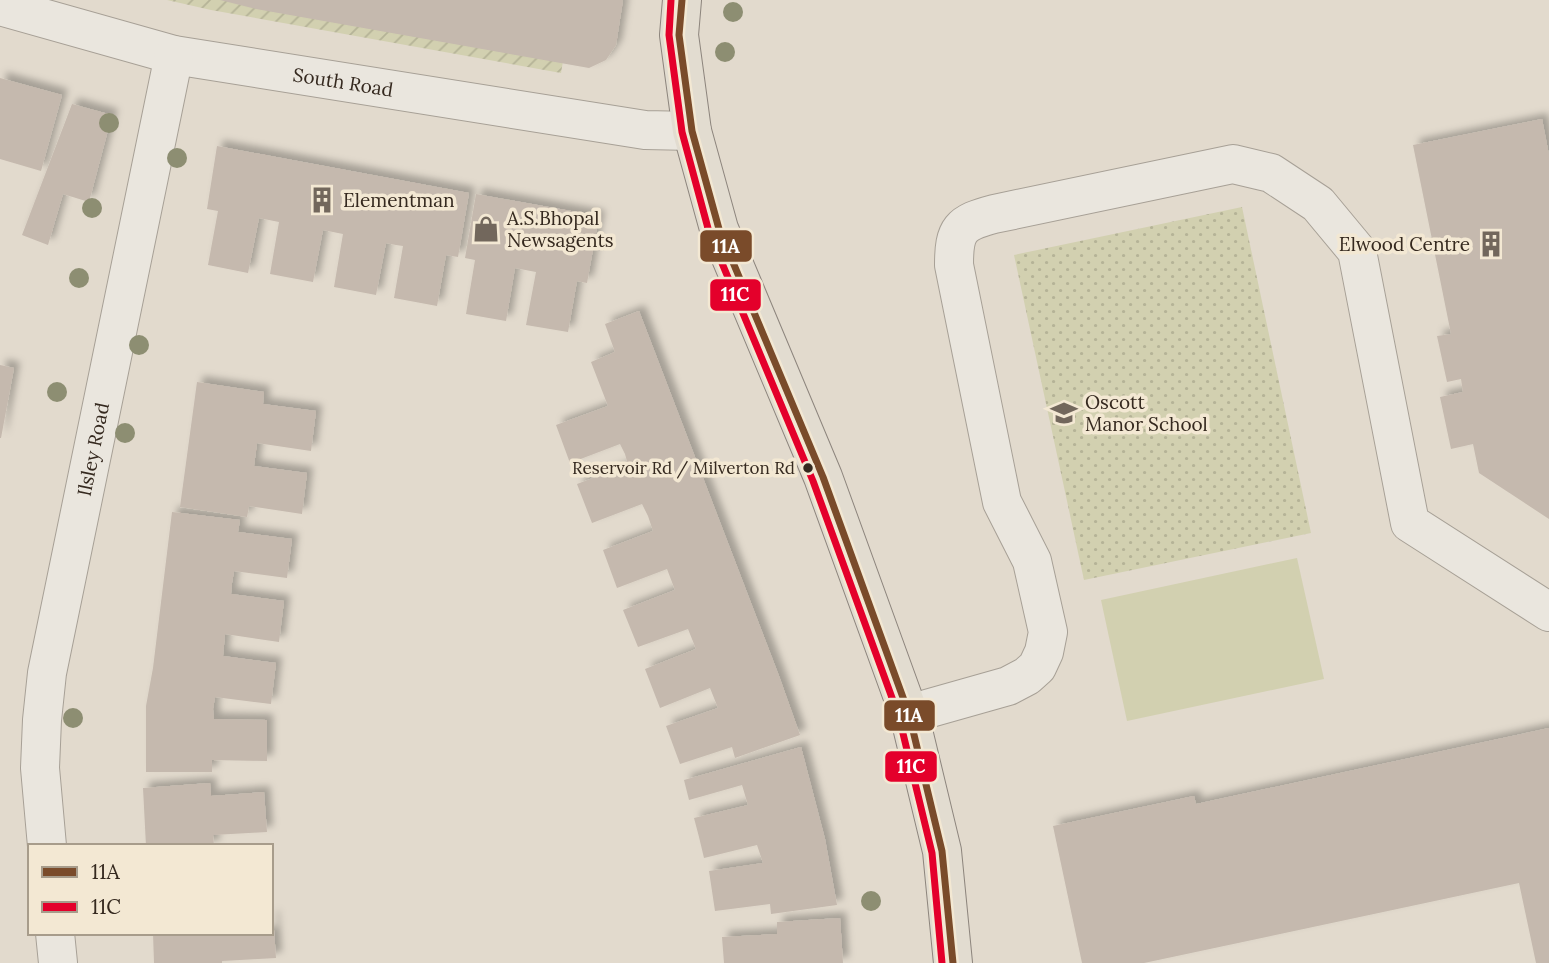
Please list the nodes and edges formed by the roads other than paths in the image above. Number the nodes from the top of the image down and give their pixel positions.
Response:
1 (682, 0) edge
2 (0, 6) edge
3 (174, 55) junction
4 (692, 131) junction
5 (1549, 612) edge
6 (909, 714) junction
7 (47, 844) edge
8 (55, 935) edge
9 (58, 963) edge
10 (953, 963) edge

1 - 4 main road
2 - 3 street, South Road
3 - 4 street, South Road
3 - 7 street, Ilsley Road
4 - 6 main road
5 - 6 street
6 - 10 main road
8 - 9 street

